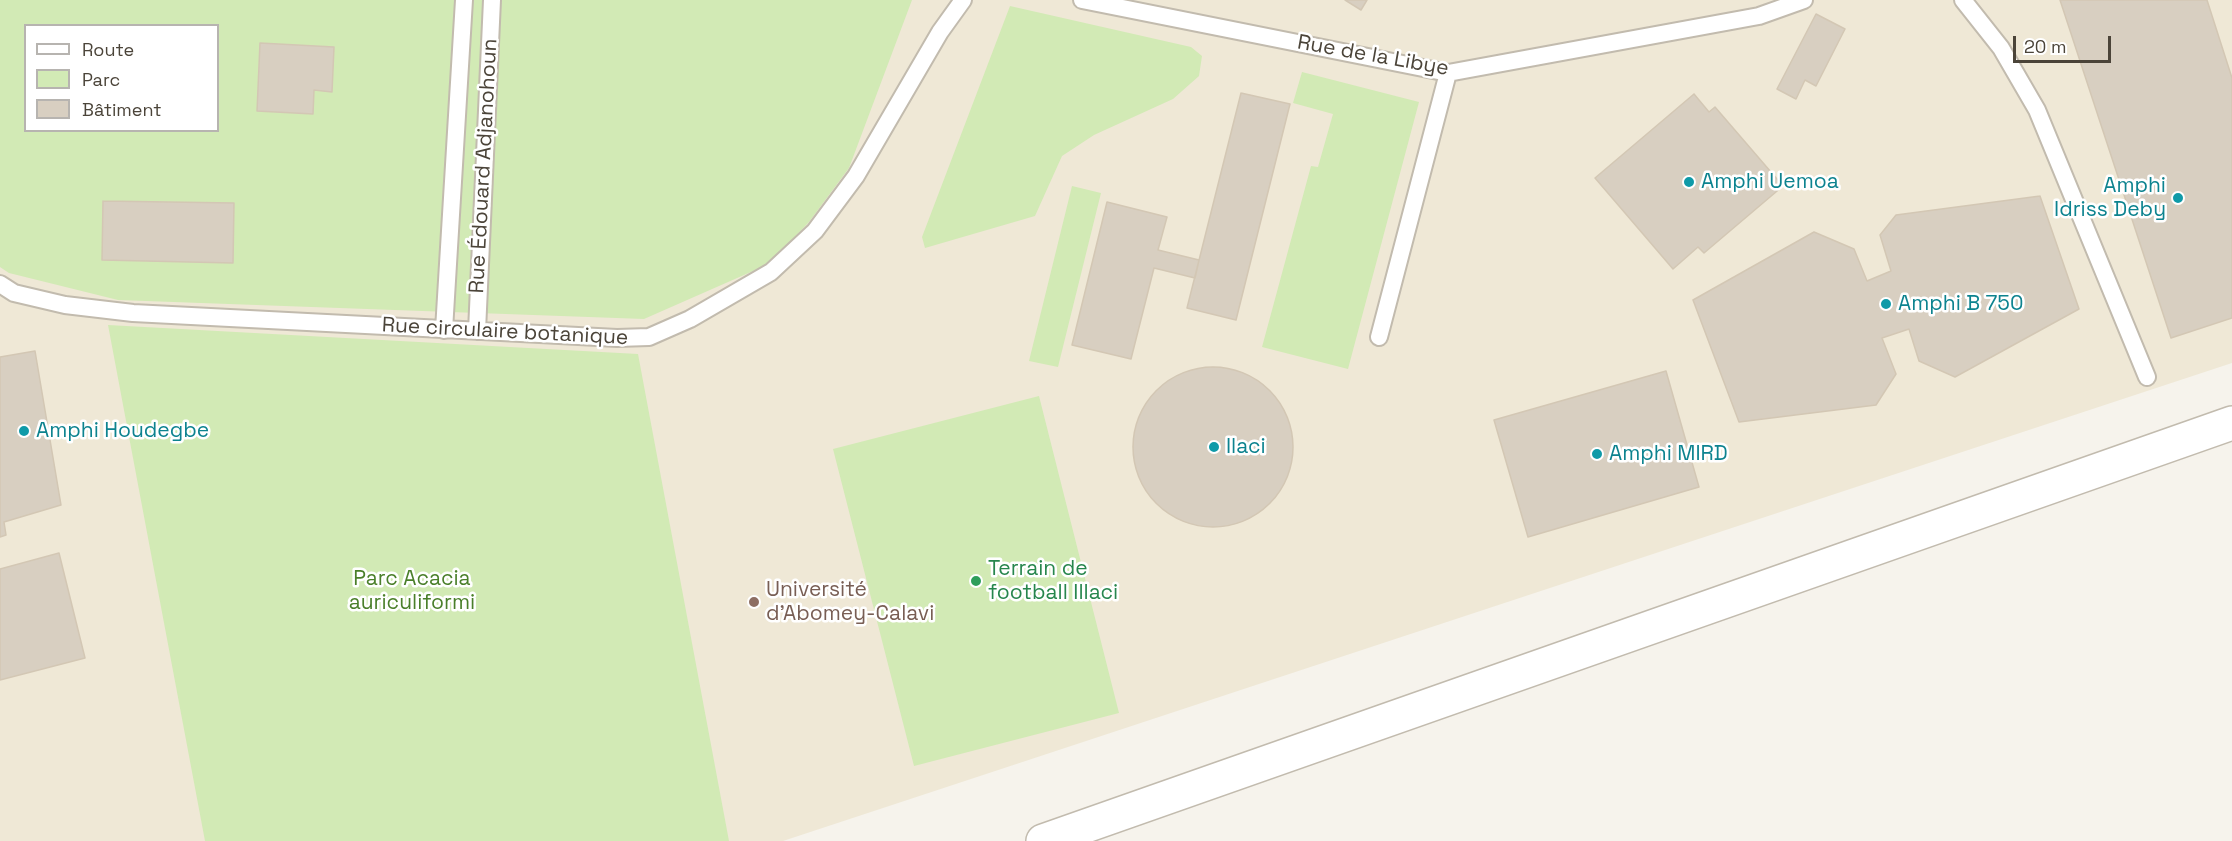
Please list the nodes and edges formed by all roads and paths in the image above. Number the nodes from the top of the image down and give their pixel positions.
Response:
1 (464, 0) edge
2 (492, 0) edge
3 (963, 0) edge
4 (1082, 0) edge
5 (1804, 0) edge
6 (1963, 0) edge
7 (1448, 73) junction
8 (0, 284) edge
9 (444, 330) junction
10 (477, 331) junction
11 (1378, 336) dead end
12 (2147, 378) dead end
13 (2232, 423) edge
14 (1043, 841) edge

1 - 9 lane, Rue Édouard Adjanohoun
2 - 10 lane, Rue Édouard Adjanohoun
3 - 10 lane, Rue circulaire botanique
4 - 7 lane, Rue de la Libye
5 - 7 lane, Rue de la Libye
6 - 12 lane
7 - 11 lane
8 - 9 lane, Rue circulaire botanique
9 - 10 lane, Rue circulaire botanique
13 - 14 street

